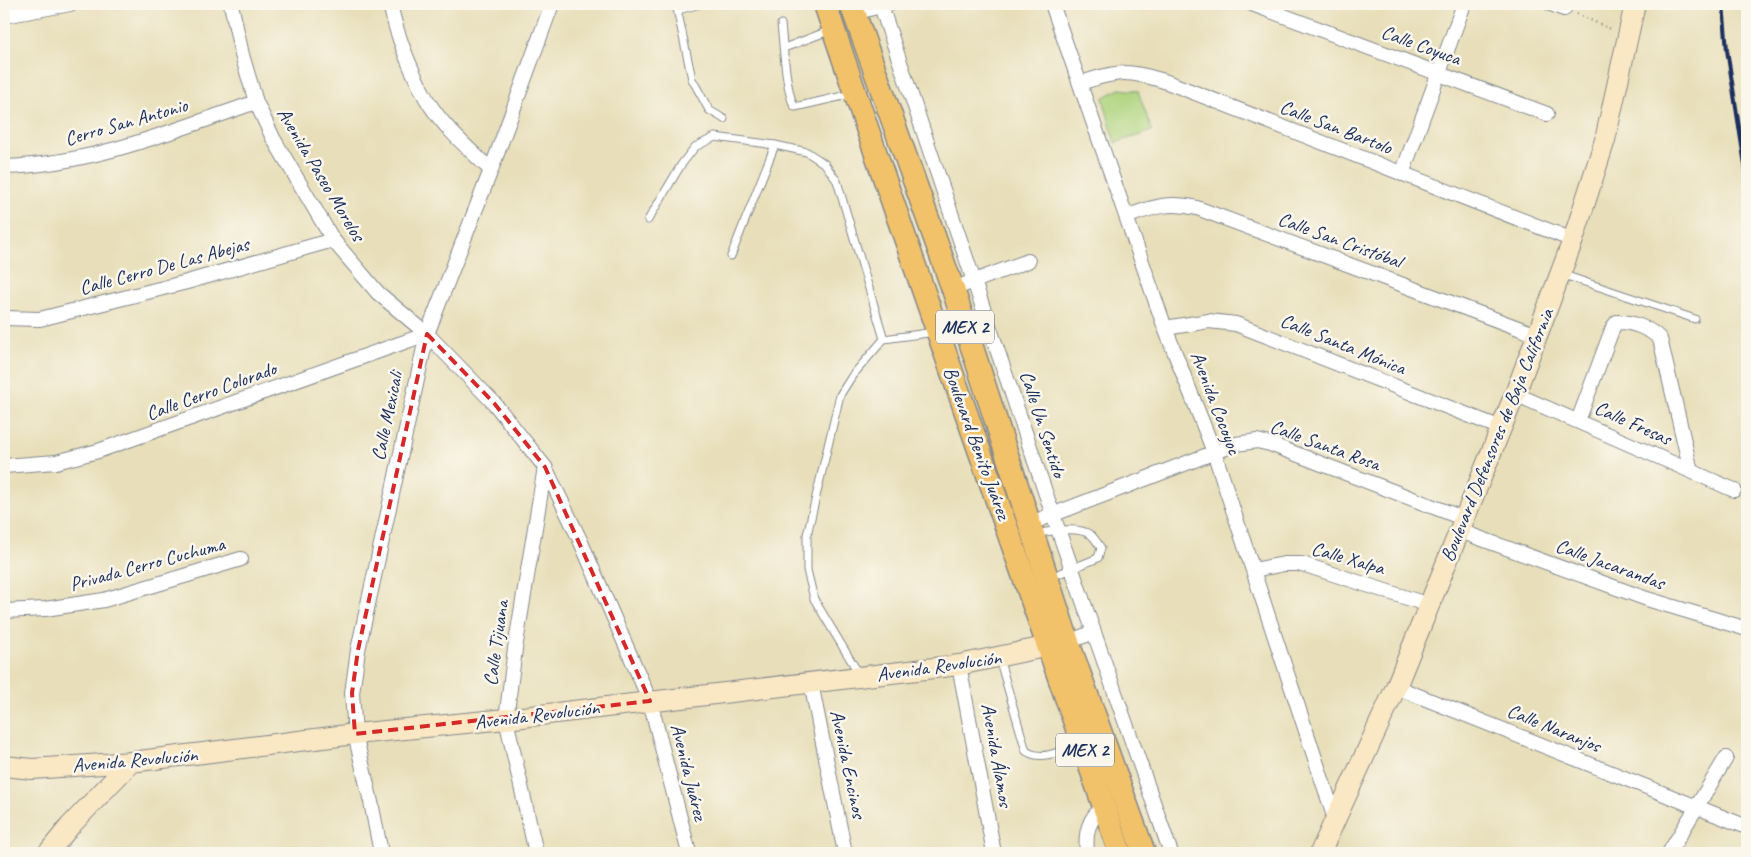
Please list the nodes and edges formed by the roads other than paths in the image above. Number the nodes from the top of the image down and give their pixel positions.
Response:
1 (70, 4) edge
2 (231, 4) edge
3 (390, 4) edge
4 (552, 4) edge
5 (700, 4) edge
6 (825, 4) edge
7 (1052, 4) edge
8 (1252, 4) edge
9 (1464, 4) edge
10 (1635, 4) edge
11 (884, 5) edge
12 (677, 7) edge
13 (852, 9) edge
14 (4, 16) edge
15 (781, 24) dead end
16 (833, 29) junction
17 (784, 48) junction
18 (1438, 72) junction
19 (1081, 83) junction
20 (855, 93) junction
21 (256, 102) junction
22 (1547, 114) dead end
23 (724, 119) dead end
24 (775, 145) junction
25 (4, 167) edge
26 (492, 170) junction
27 (1402, 174) junction
28 (1128, 216) junction
29 (648, 220) dead end
30 (333, 240) junction
31 (1573, 240) junction
32 (732, 256) dead end
33 (1028, 261) dead end
34 (1560, 274) junction
35 (975, 281) junction
36 (952, 289) junction
37 (4, 318) edge
38 (1695, 319) dead end
39 (1166, 328) junction
40 (937, 331) junction
41 (427, 334) junction
42 (1538, 335) junction
43 (884, 339) junction
44 (1515, 394) junction
45 (1578, 421) junction
46 (1501, 428) junction
47 (1214, 452) junction
48 (4, 466) edge
49 (545, 467) junction
50 (1691, 471) junction
51 (1734, 490) dead end
52 (1053, 515) junction
53 (1462, 525) junction
54 (1032, 529) junction
55 (1059, 529) junction
56 (241, 559) dead end
57 (1072, 569) junction
58 (1254, 570) junction
59 (1048, 578) junction
60 (1429, 605) junction
61 (4, 611) edge
62 (1747, 629) edge
63 (1094, 632) junction
64 (1059, 645) junction
65 (999, 658) junction
66 (959, 665) junction
67 (860, 677) junction
68 (811, 683) junction
69 (1396, 687) junction
70 (650, 701) junction
71 (506, 719) junction
72 (354, 734) junction
73 (1082, 743) junction
74 (1726, 758) dead end
75 (131, 762) junction
76 (4, 766) edge
77 (1104, 806) junction
78 (1697, 806) junction
79 (1335, 819) junction
80 (1747, 827) edge
81 (48, 853) edge
82 (381, 853) edge
83 (536, 853) edge
84 (689, 853) edge
85 (845, 853) edge
86 (994, 853) edge
87 (1087, 853) edge
88 (1120, 853) edge
89 (1144, 853) edge
90 (1171, 853) edge
91 (1320, 853) edge
92 (1669, 853) edge

1 - 14 street
2 - 21 street, Avenida Paseo Morelos
3 - 26 street
4 - 26 street, Calle Mexicali
5 - 12 lane
6 - 16 main road, Boulevard Benito Juárez / MEX 2
7 - 19 street, Avenida Cocoyoc
8 - 18 street, Calle Coyuca
9 - 18 street
10 - 31 street, Boulevard Defensores de Baja California
11 - 13 street
11 - 35 street, Calle Un Sentido
12 - 23 lane
13 - 36 main road, Boulevard Benito Juárez / MEX 2
15 - 17 lane
16 - 17 lane
16 - 20 main road, Boulevard Benito Juárez / MEX 2
17 - 20 lane
18 - 22 street, Calle Coyuca
18 - 27 street
19 - 27 street, Calle San Bartolo
19 - 28 street, Avenida Cocoyoc
20 - 40 main road, Boulevard Benito Juárez / MEX 2
21 - 25 street, Cerro San Antonio
21 - 30 street, Avenida Paseo Morelos
24 - 29 lane
24 - 32 lane
24 - 43 lane
26 - 41 street, Calle Mexicali
27 - 31 street, Calle San Bartolo
28 - 39 street, Avenida Cocoyoc
28 - 42 street, Calle San Cristóbal
30 - 37 street, Calle Cerro De Las Abejas
30 - 41 street, Avenida Paseo Morelos
31 - 34 street, Boulevard Defensores de Baja California
33 - 35 street
34 - 38 lane
34 - 42 street, Boulevard Defensores de Baja California
35 - 36 street
35 - 52 street, Calle Un Sentido
36 - 54 main road, Boulevard Benito Juárez / MEX 2
39 - 46 street, Calle Santa Mónica
39 - 47 street, Avenida Cocoyoc
40 - 43 lane
40 - 64 main road, Boulevard Benito Juárez / MEX 2
41 - 48 street, Calle Cerro Colorado
41 - 49 street, Avenida Paseo Morelos
41 - 72 street, Calle Mexicali
42 - 44 street, Boulevard Defensores de Baja California
43 - 67 lane
44 - 45 street, Calle Fresas
44 - 46 street, Boulevard Defensores de Baja California
45 - 50 street, Calle Fresas
45 - 50 street
46 - 53 street, Boulevard Defensores de Baja California
47 - 52 street, Calle Santa Rosa
47 - 53 street, Calle Santa Rosa
47 - 58 street, Avenida Cocoyoc
49 - 70 street, Avenida Juárez
49 - 71 street, Calle Tijuana
50 - 51 street, Calle Fresas
52 - 54 street, Calle Santa Rosa
52 - 55 street, Calle Un Sentido
53 - 60 street, Boulevard Defensores de Baja California
53 - 62 street, Calle Jacarandas
54 - 55 lane
54 - 59 main road, Boulevard Benito Juárez / MEX 2
55 - 57 street, Calle Un Sentido
55 - 57 lane
56 - 61 street, Privada Cerro Cuchuma
57 - 59 lane
57 - 63 street, Calle Un Sentido
58 - 60 street, Calle Xalpa
58 - 79 street, Avenida Cocoyoc
59 - 64 main road, Boulevard Benito Juárez / MEX 2
60 - 69 street, Boulevard Defensores de Baja California
63 - 64 street
63 - 90 street, Calle Un Sentido
64 - 65 street, Avenida Revolución
64 - 73 main road, Boulevard Benito Juárez / MEX 2
64 - 89 main road, Boulevard Benito Juárez / MEX 2
65 - 66 street, Avenida Revolución
65 - 73 lane
66 - 67 street, Avenida Revolución
66 - 86 street, Avenida Álamos
67 - 68 street, Avenida Revolución
68 - 70 street, Avenida Revolución
68 - 85 street, Avenida Encinos
69 - 78 street, Calle Naranjos
69 - 79 street, Boulevard Defensores de Baja California
70 - 71 street, Avenida Revolución
70 - 84 street, Avenida Juárez
71 - 72 street, Avenida Revolución
71 - 83 street, Calle Tijuana
72 - 75 street, Avenida Revolución
72 - 82 street, Calle Mexicali
73 - 77 main road, Boulevard Benito Juárez / MEX 2
74 - 78 street
75 - 76 street, Avenida Revolución
75 - 81 street
77 - 87 street
77 - 88 main road, Boulevard Benito Juárez / MEX 2
78 - 80 street, Calle Naranjos
78 - 92 street
79 - 91 street, Boulevard Defensores de Baja California

